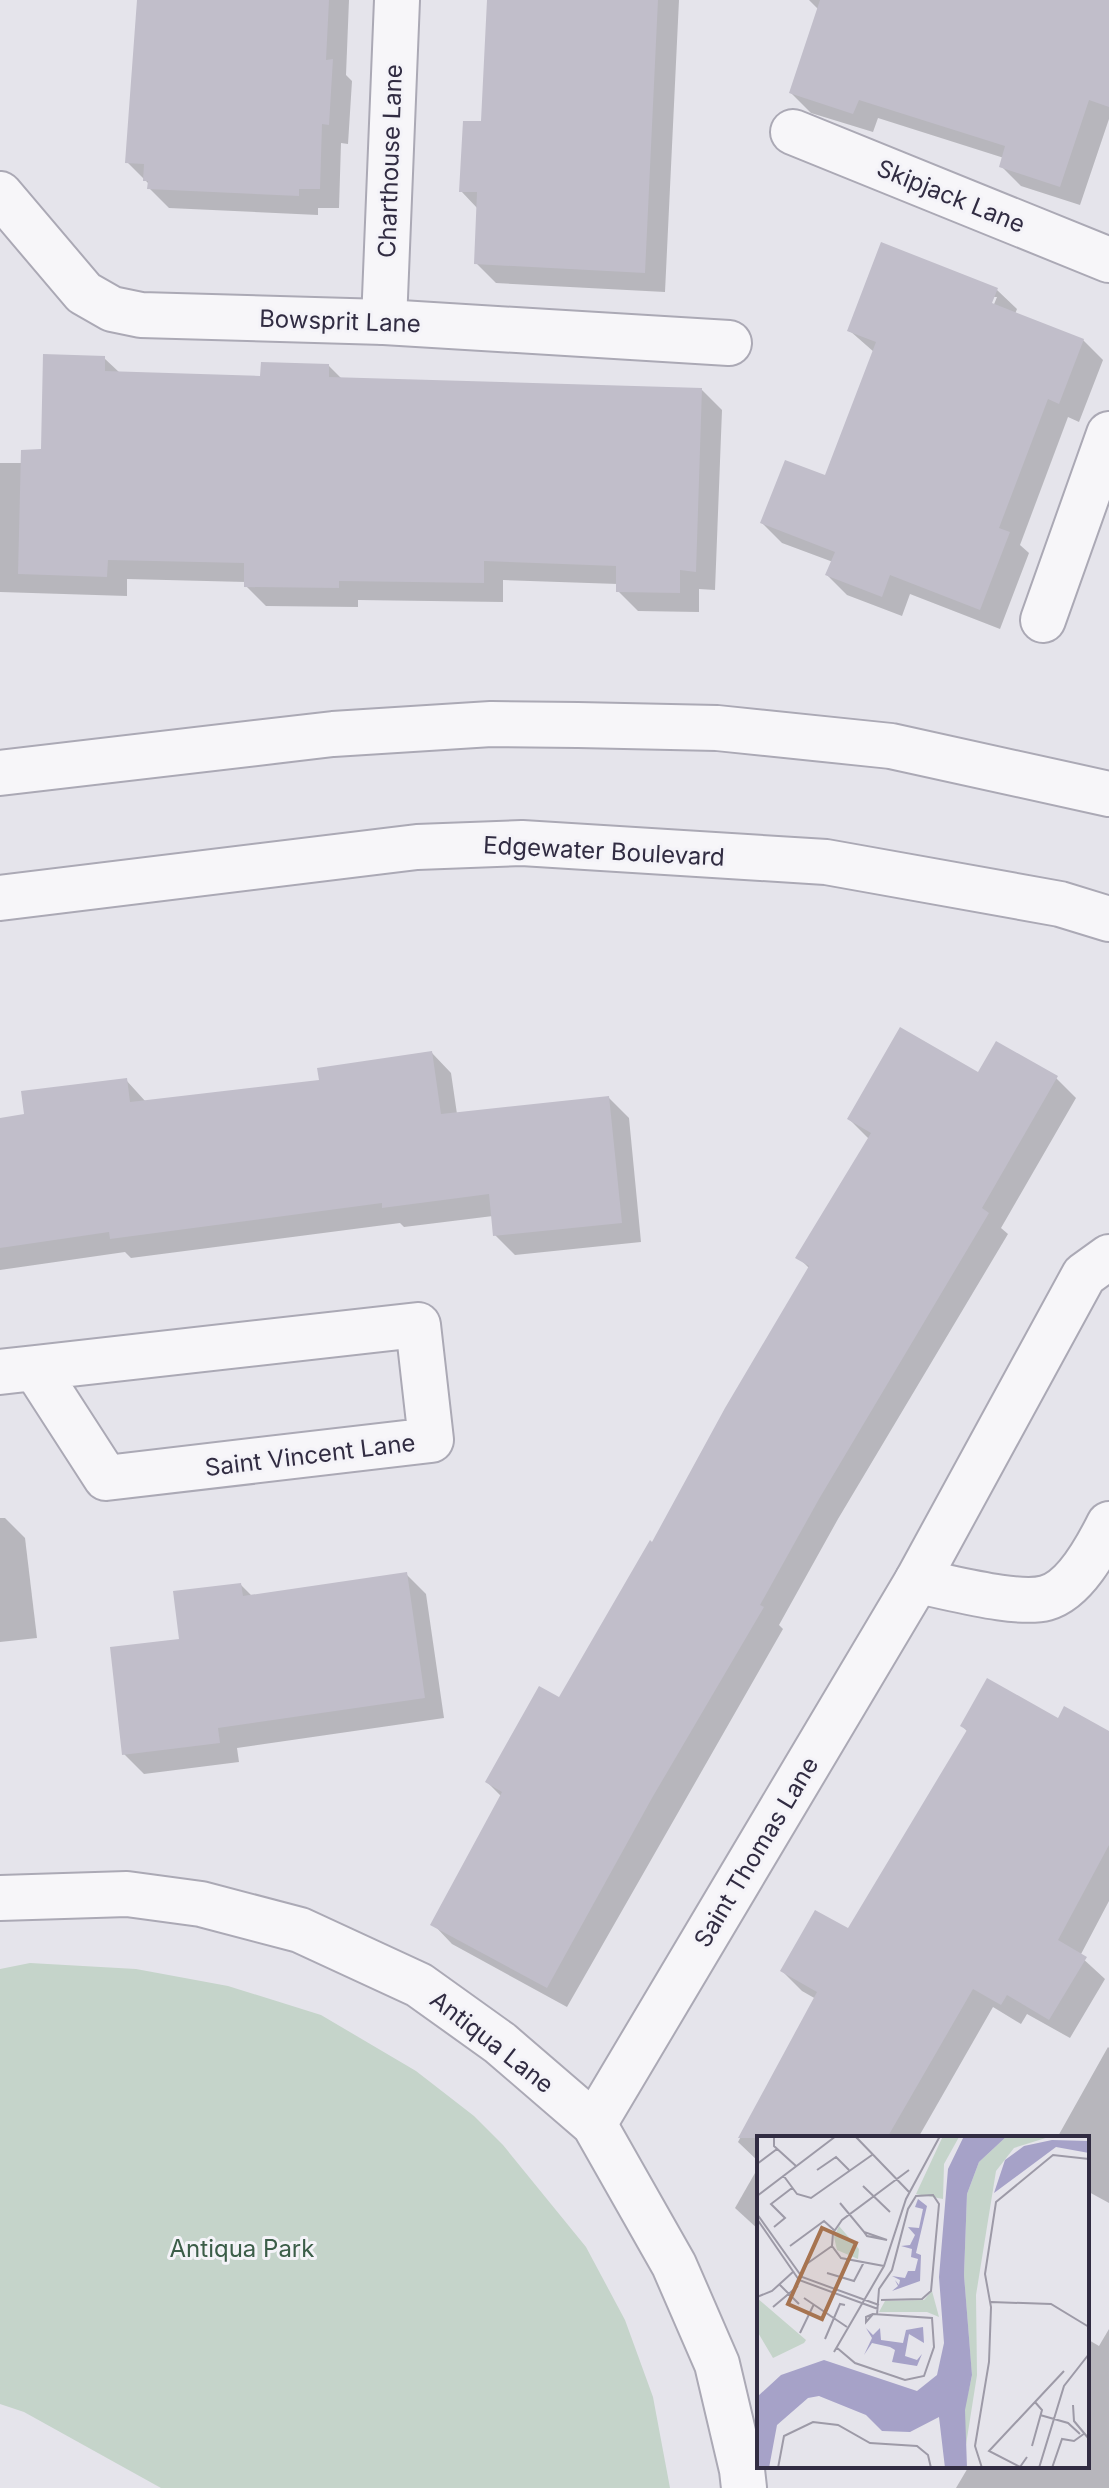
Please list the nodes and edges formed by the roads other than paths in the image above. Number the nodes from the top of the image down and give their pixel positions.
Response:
1 (397, 0) edge
2 (793, 132) dead end
3 (0, 194) edge
4 (1109, 260) edge
5 (384, 322) junction
6 (729, 343) dead end
7 (1109, 434) edge
8 (1043, 620) dead end
9 (0, 773) edge
10 (1109, 794) edge
11 (0, 898) edge
12 (1109, 919) edge
13 (1109, 1257) edge
14 (17, 1370) edge
15 (1109, 1524) edge
16 (917, 1581) junction
17 (0, 1898) edge
18 (594, 2124) junction
19 (744, 2488) edge

1 - 5 street, Charthouse Lane
2 - 4 street, Skipjack Lane
3 - 5 street, Bowsprit Lane
5 - 6 street, Bowsprit Lane
7 - 8 street
9 - 10 street
11 - 12 street, Edgewater Boulevard
13 - 16 street, Saint Thomas Lane
14 - 14 street, Saint Vincent Lane
15 - 16 street
16 - 18 street, Saint Thomas Lane
17 - 18 street, Antiqua Lane
18 - 19 street, Antiqua Lane

